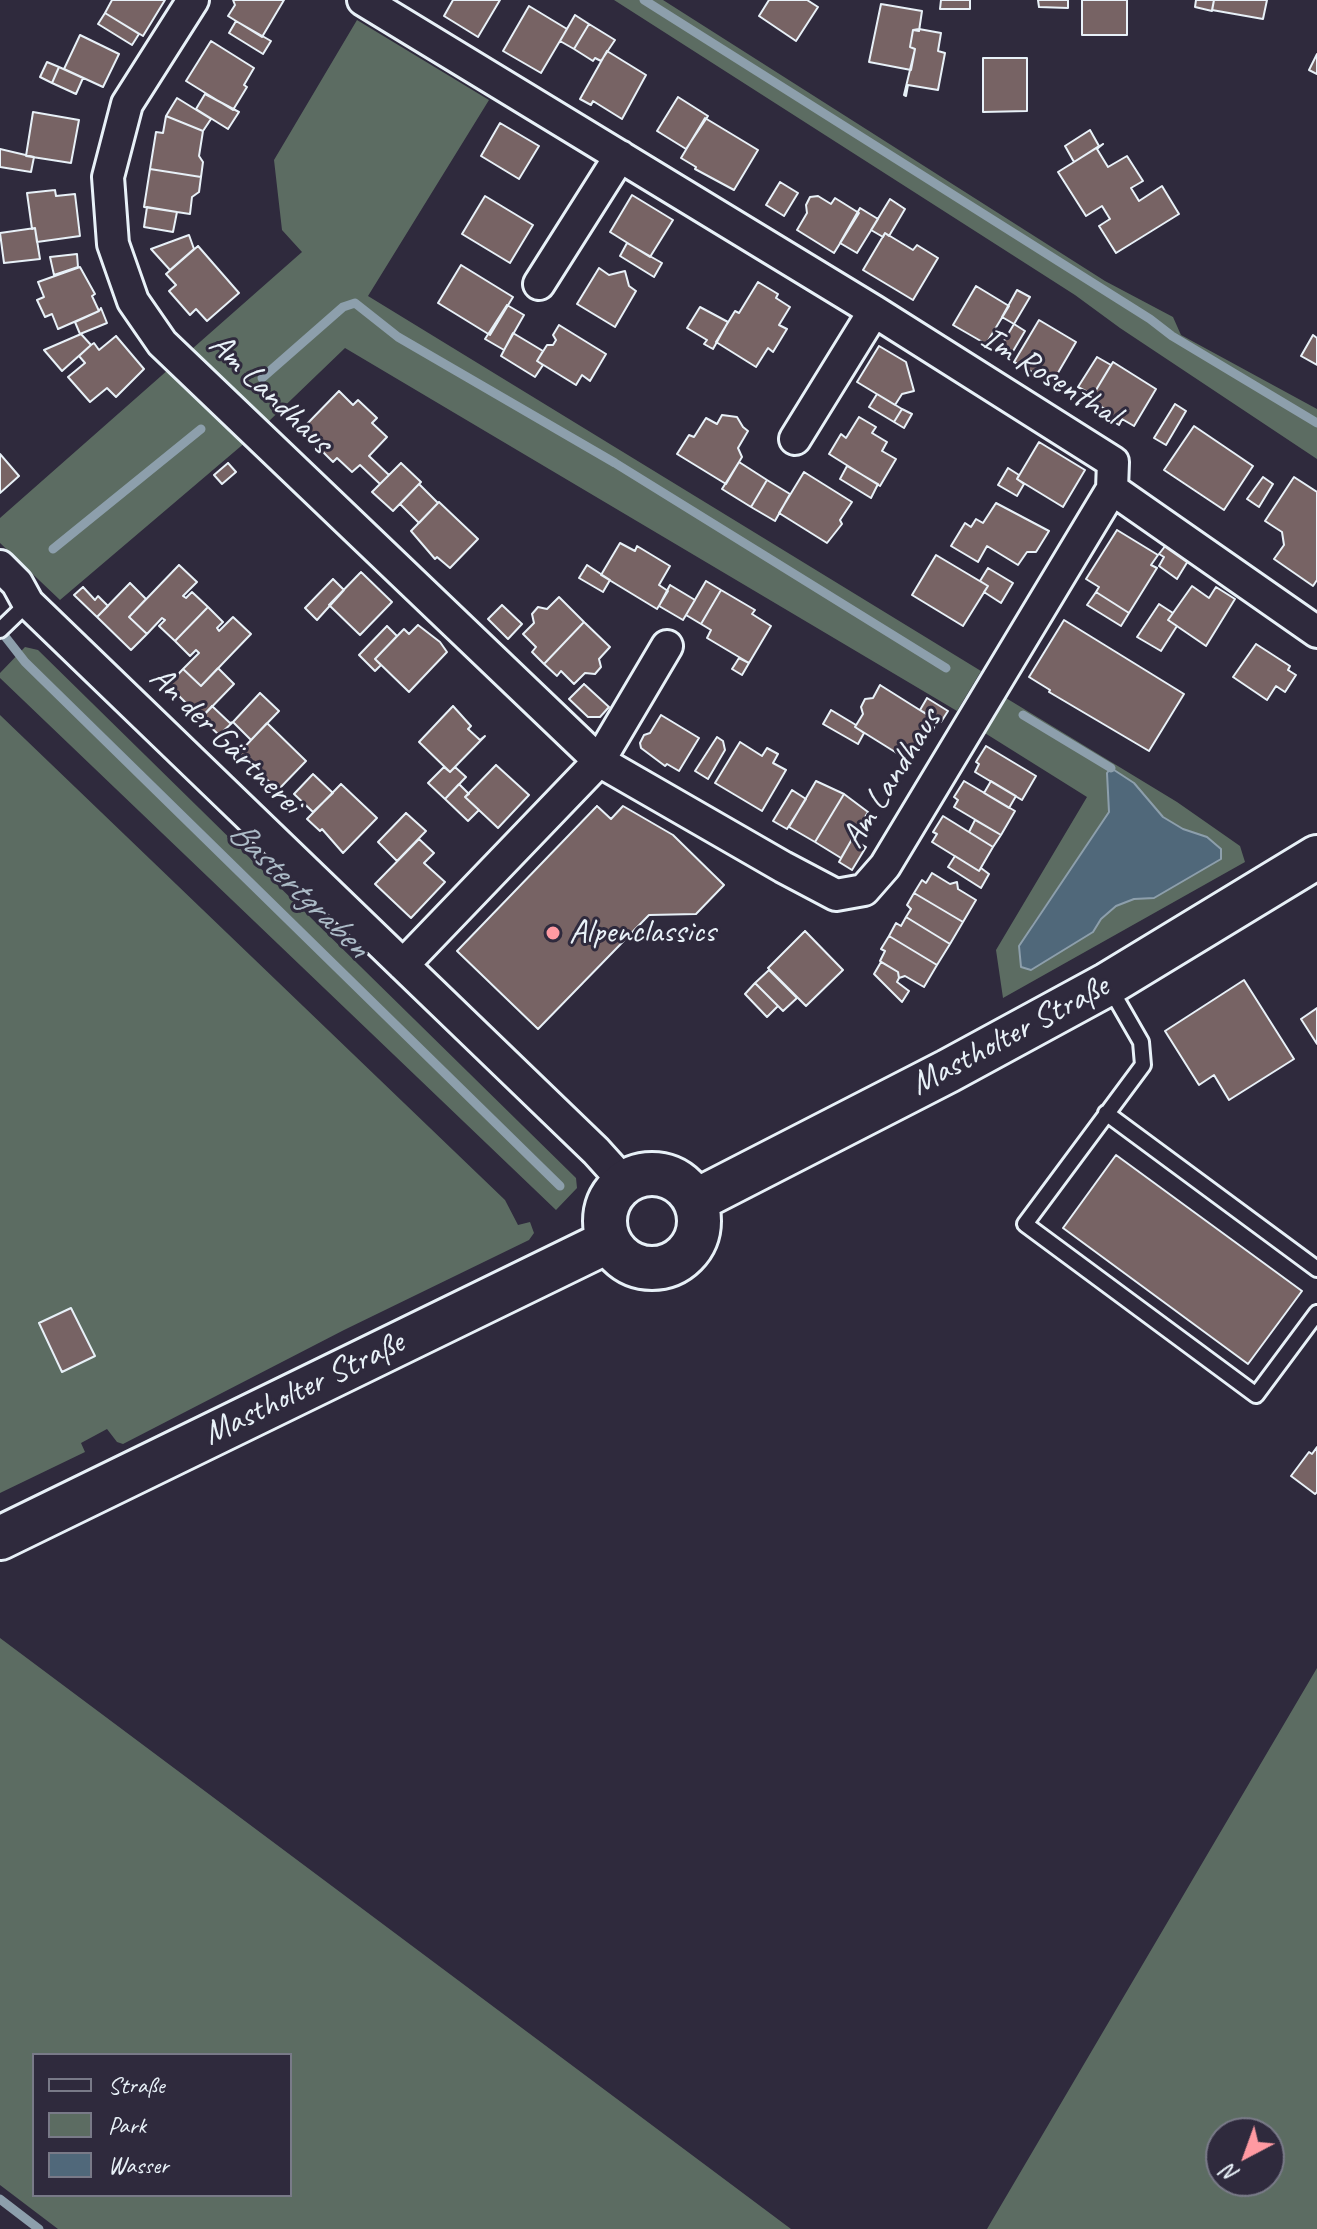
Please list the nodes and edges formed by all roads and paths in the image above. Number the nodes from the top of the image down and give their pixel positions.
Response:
1 (193, 0) edge
2 (363, 0) edge
3 (620, 156) junction
4 (539, 284) dead end
5 (874, 311) junction
6 (795, 439) dead end
7 (1112, 489) junction
8 (0, 566) edge
9 (20, 611) junction
10 (0, 630) edge
11 (1317, 632) edge
12 (667, 646) dead end
13 (599, 761) junction
14 (1317, 857) edge
15 (403, 965) junction
16 (1108, 984) junction
17 (1106, 1113) junction
18 (624, 1182) junction
19 (695, 1201) junction
20 (609, 1241) junction
21 (1317, 1269) edge
22 (1317, 1313) edge
23 (0, 1538) edge

1 - 13 street, Am Landhaus
2 - 3 street, Im Rosenthal
3 - 4 street
3 - 5 street, Im Rosenthal
5 - 6 street
5 - 7 street, Im Rosenthal
7 - 11 street
7 - 13 street, Am Landhaus
8 - 9 street, An der Gärtnerei
9 - 10 lane
9 - 15 street, An der Gärtnerei
12 - 13 street
13 - 15 street
14 - 16 street, Mastholter Straße
15 - 18 street, An der Gärtnerei
16 - 17 lane
16 - 19 street, Mastholter Straße
17 - 21 lane
17 - 22 lane
18 - 19 street
18 - 20 street
19 - 20 street
20 - 23 street, Mastholter Straße

